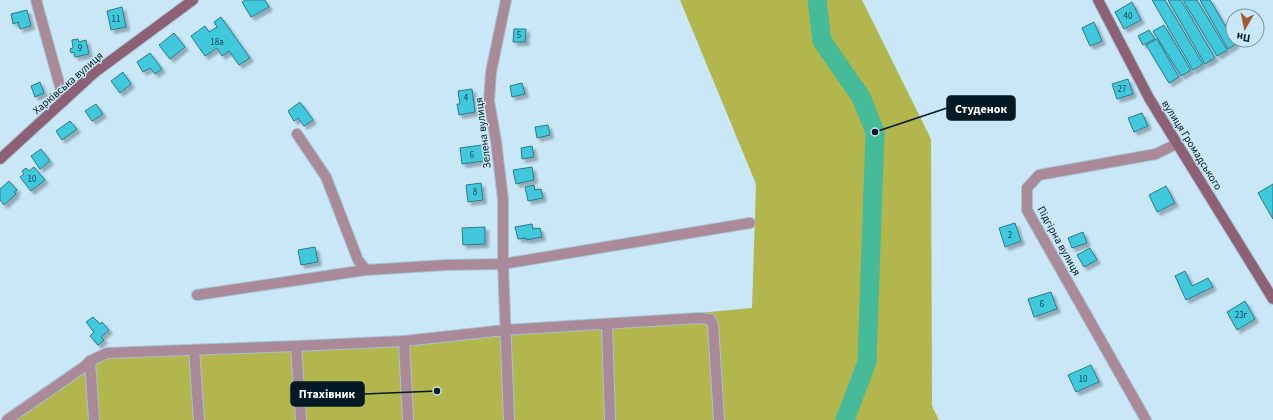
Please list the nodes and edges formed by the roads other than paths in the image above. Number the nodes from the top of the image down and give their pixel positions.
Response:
1 (36, 0) edge
2 (193, 0) edge
3 (506, 0) edge
4 (1098, 0) edge
5 (64, 101) junction
6 (297, 134) dead end
7 (1176, 144) junction
8 (0, 159) edge
9 (750, 223) dead end
10 (503, 264) junction
11 (366, 270) junction
12 (197, 295) dead end
13 (1273, 299) edge
14 (607, 324) junction
15 (505, 330) junction
16 (404, 341) junction
17 (296, 346) junction
18 (194, 350) junction
19 (90, 361) junction
20 (7, 420) edge
21 (94, 420) edge
22 (199, 420) edge
23 (301, 420) edge
24 (408, 420) edge
25 (509, 420) edge
26 (610, 420) edge
27 (720, 420) edge
28 (1146, 420) edge

1 - 5 street
2 - 5 street, Харківська вулиця
3 - 10 street, Зелена вулиця
4 - 7 street, вулиця Громадського
5 - 8 street, Харківська вулиця
6 - 11 street
7 - 13 street, вулиця Громадського
7 - 28 street, Підгірна вулиця
9 - 10 street
10 - 11 street
10 - 15 street, Зелена вулиця
11 - 12 street
14 - 15 street
14 - 26 street
14 - 27 street
15 - 16 street
15 - 25 street, Зелена вулиця
16 - 17 street
16 - 24 street
17 - 18 street
17 - 23 street
18 - 19 street
18 - 22 street
19 - 20 street
19 - 21 street

